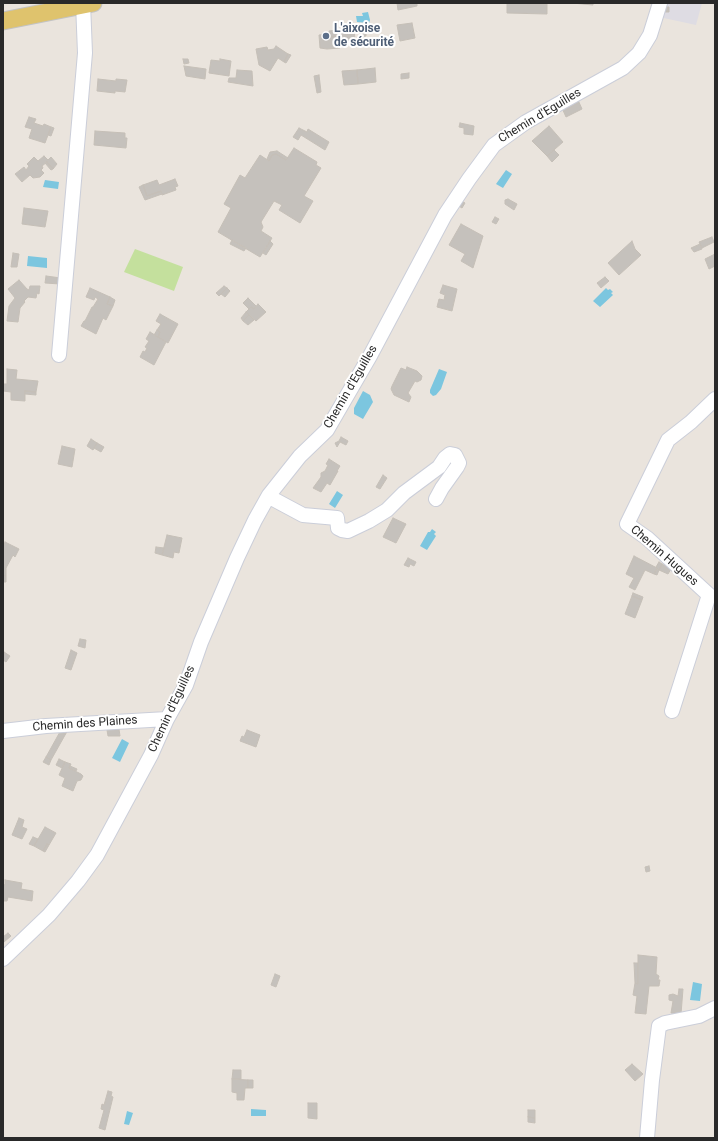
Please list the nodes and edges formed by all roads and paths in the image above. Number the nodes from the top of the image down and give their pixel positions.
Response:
1 (660, 3) edge
2 (87, 4) edge
3 (3, 21) edge
4 (59, 354) dead end
5 (715, 398) edge
6 (269, 495) junction
7 (436, 499) dead end
8 (672, 711) dead end
9 (167, 718) junction
10 (3, 731) edge
11 (3, 959) edge
12 (715, 1008) edge
13 (647, 1138) edge

1 - 6 street, Chemin d'Eguilles
2 - 3 main road
2 - 4 street
5 - 8 street, Chemin Hugues
6 - 7 street
6 - 9 street, Chemin d'Eguilles
9 - 10 street, Chemin des Plaines
9 - 11 street, Chemin d'Eguilles
12 - 13 street

